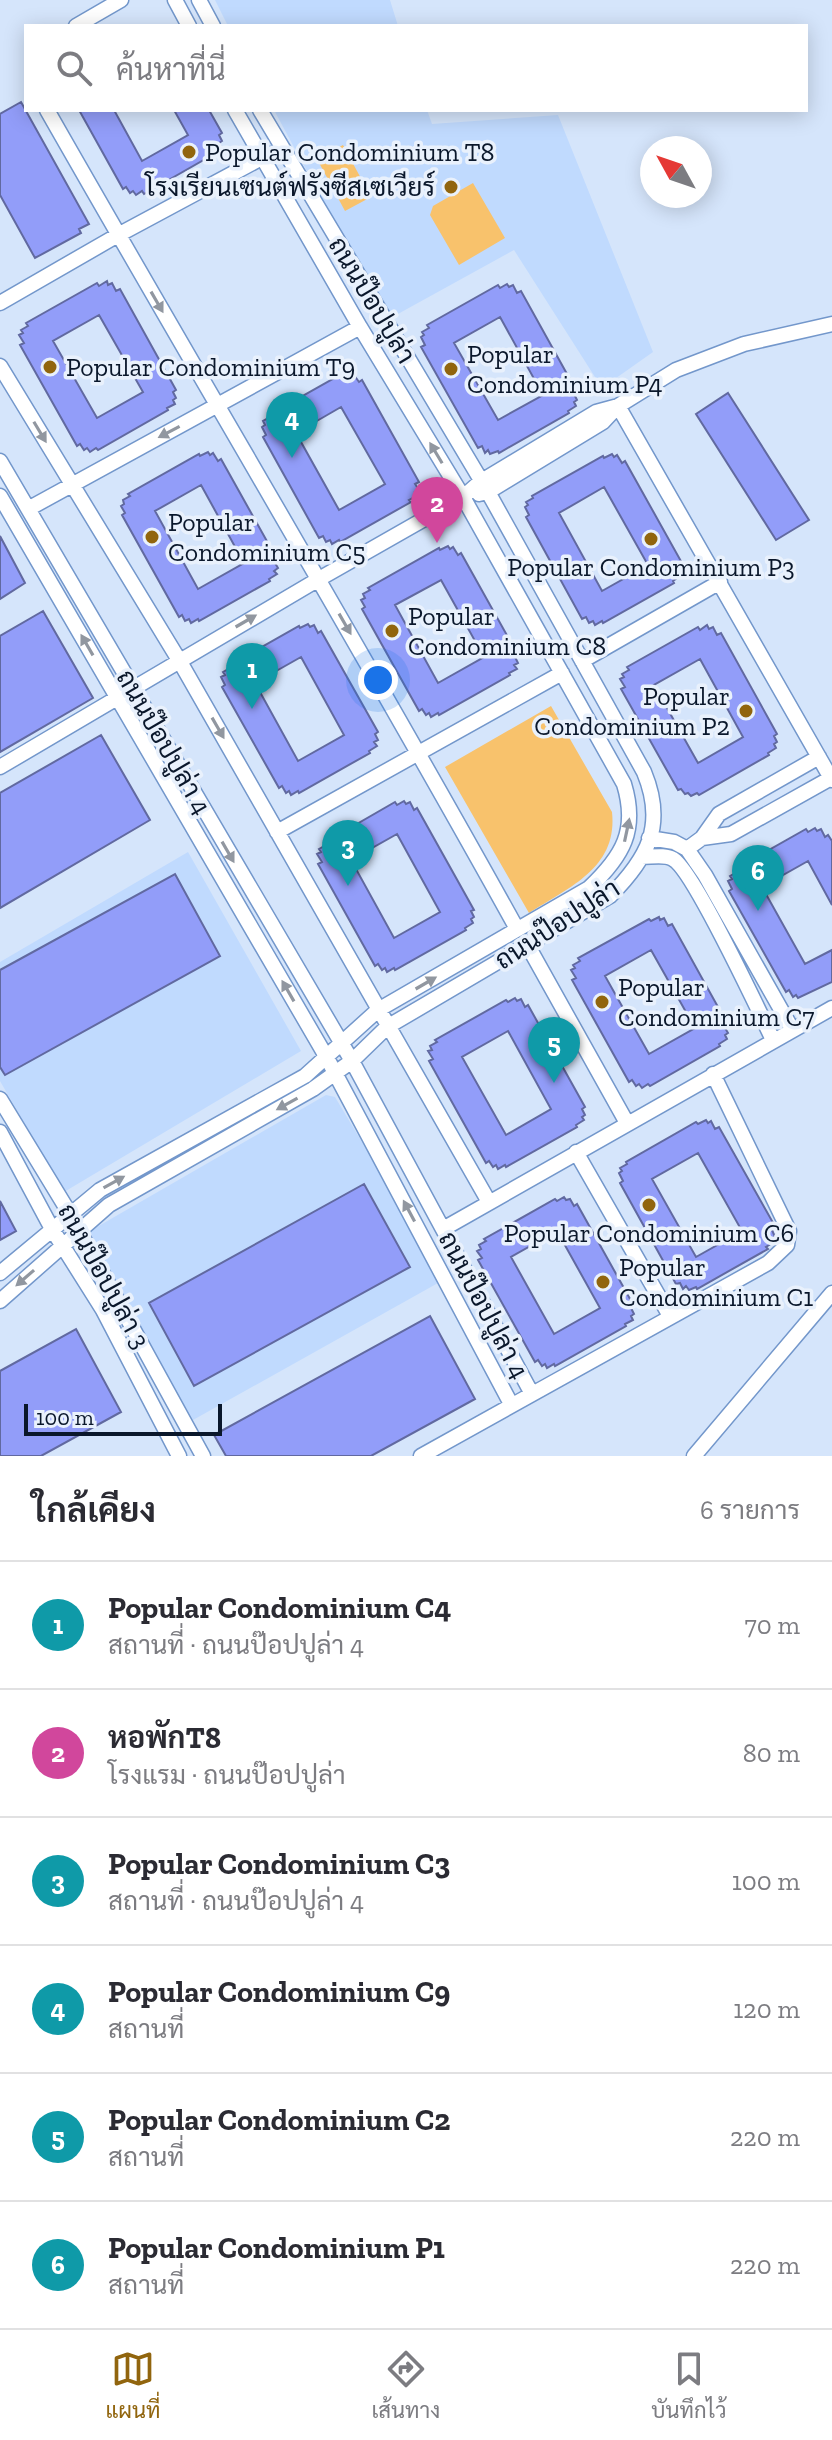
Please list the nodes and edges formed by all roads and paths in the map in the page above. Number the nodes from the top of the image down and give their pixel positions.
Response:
1 (121, 0) edge
2 (175, 0) edge
3 (199, 0) edge
4 (79, 24) edge
5 (188, 24) edge
6 (212, 24) edge
7 (48, 112) edge
8 (236, 112) edge
9 (261, 112) edge
10 (280, 147) junction
11 (261, 158) junction
12 (118, 235) junction
13 (0, 303) edge
14 (832, 324) edge
15 (360, 327) junction
16 (0, 366) edge
17 (618, 406) junction
18 (217, 407) junction
19 (0, 461) edge
20 (72, 484) junction
21 (484, 487) junction
22 (0, 496) edge
23 (463, 497) junction
24 (28, 509) junction
25 (319, 579) junction
26 (720, 582) junction
27 (179, 660) junction
28 (582, 661) junction
29 (562, 673) junction
30 (133, 688) junction
31 (117, 698) junction
32 (421, 754) junction
33 (819, 757) junction
34 (0, 767) edge
35 (832, 779) edge
36 (207, 816) junction
37 (192, 825) junction
38 (277, 832) junction
39 (649, 838) junction
40 (702, 838) junction
41 (687, 849) junction
42 (642, 857) junction
43 (517, 929) junction
44 (528, 946) junction
45 (832, 1008) edge
46 (378, 1010) junction
47 (387, 1027) junction
48 (792, 1029) junction
49 (773, 1040) junction
50 (341, 1046) junction
51 (327, 1058) junction
52 (352, 1061) junction
53 (335, 1074) junction
54 (713, 1074) junction
55 (0, 1099) edge
56 (627, 1123) junction
57 (0, 1132) edge
58 (576, 1152) junction
59 (489, 1202) junction
60 (70, 1214) junction
61 (52, 1229) junction
62 (443, 1229) junction
63 (78, 1231) junction
64 (62, 1246) junction
65 (463, 1269) junction
66 (0, 1273) edge
67 (446, 1279) junction
68 (832, 1293) edge
69 (0, 1301) edge
70 (118, 1301) junction
71 (103, 1310) junction
72 (670, 1316) junction
73 (532, 1394) junction
74 (511, 1404) junction
75 (162, 1423) junction
76 (186, 1424) junction
77 (179, 1456) edge
78 (203, 1456) edge
79 (421, 1456) edge
80 (694, 1456) edge

1 - 4 street
2 - 5 street
3 - 6 street
7 - 12 street
8 - 11 street, ถนนป๊อปปูล่า
9 - 10 street, ถนนป๊อปปูล่า
10 - 11 street
10 - 21 street, ถนนป๊อปปูล่า
11 - 12 street
11 - 15 street, ถนนป๊อปปูล่า
12 - 13 street
12 -> 18 street
14 - 17 street
15 - 18 street
23 -> 15 street, ถนนป๊อปปูล่า
16 -> 20 street
17 - 21 street
17 - 26 street
18 -> 20 street
18 - 25 street
19 - 24 street, ถนนป๊อปปูล่า 4
20 - 24 street
20 - 27 street
21 - 23 street
21 - 28 street, ถนนป๊อปปูล่า
31 -> 22 street, ถนนป๊อปปูล่า 4
23 - 25 street
23 - 29 street, ถนนป๊อปปูล่า
24 - 30 street, ถนนป๊อปปูล่า 4
27 -> 25 street
25 -> 32 street
26 - 28 street
26 - 33 street
27 - 30 street
27 -> 38 street
28 - 39 street, ถนนป๊อปปูล่า
29 - 32 street
43 -> 29 street, ถนนป๊อปปูล่า
30 - 31 street
30 - 36 street, ถนนป๊อปปูล่า 4
31 - 34 street
31 - 37 street, ถนนป๊อปปูล่า 4
32 - 38 street
32 - 43 street
33 - 35 street
33 - 40 street
35 - 40 street
36 - 37 street
36 -> 50 street, ถนนป๊อปปูล่า 4
51 -> 37 street, ถนนป๊อปปูล่า 4
38 - 46 street
39 - 41 street
39 - 42 street, ถนนป๊อปปูล่า
40 - 41 street
41 - 48 street
42 - 44 street, ถนนป๊อปปูล่า
42 - 49 street
46 -> 43 street, ถนนป๊อปปูล่า
44 - 47 street, ถนนป๊อปปูล่า
44 - 56 street
45 - 48 street
46 - 47 street
46 - 50 street, ถนนป๊อปปูล่า
47 - 52 street, ถนนป๊อปปูล่า
47 - 59 street
48 - 49 street
49 - 54 street
50 - 51 street, ถนนป๊อปปูล่า
50 - 52 street, ถนนป๊อปปูล่า 4
51 - 53 street, ถนนป๊อปปูล่า 4
60 -> 51 street, ถนนป๊อปปูล่า
52 - 53 street, ถนนป๊อปปูล่า
52 - 62 street, ถนนป๊อปปูล่า 4
53 -> 63 street, ถนนป๊อปปูล่า
67 -> 53 street, ถนนป๊อปปูล่า 4
54 - 56 street
54 - 72 street
55 - 60 street, ถนนป๊อปปูล่า 3
56 - 58 street
57 - 61 street, ถนนป๊อปปูล่า 3
58 - 59 street
58 - 72 street
59 - 62 street
60 - 61 street, ถนนป๊อปปูล่า
60 - 63 street, ถนนป๊อปปูล่า 3
61 - 64 street, ถนนป๊อปปูล่า 3
61 - 66 street, ถนนป๊อปปูล่า
62 - 65 street, ถนนป๊อปปูล่า 4
63 - 64 street, ถนนป๊อปปูล่า
63 - 70 street, ถนนป๊อปปูล่า 3
64 -> 69 street, ถนนป๊อปปูล่า
64 - 71 street, ถนนป๊อปปูล่า 3
65 - 67 street
65 - 73 street, ถนนป๊อปปูล่า 4
67 - 74 street, ถนนป๊อปปูล่า 4
68 - 80 street
70 - 71 street
70 - 76 street, ถนนป๊อปปูล่า 3
71 - 75 street, ถนนป๊อปปูล่า 3
72 - 73 street
73 - 74 street, ถนนป๊อปปูล่า 4
74 - 79 street
75 - 76 street
75 - 77 street, ถนนป๊อปปูล่า 3
76 - 78 street, ถนนป๊อปปูล่า 3

